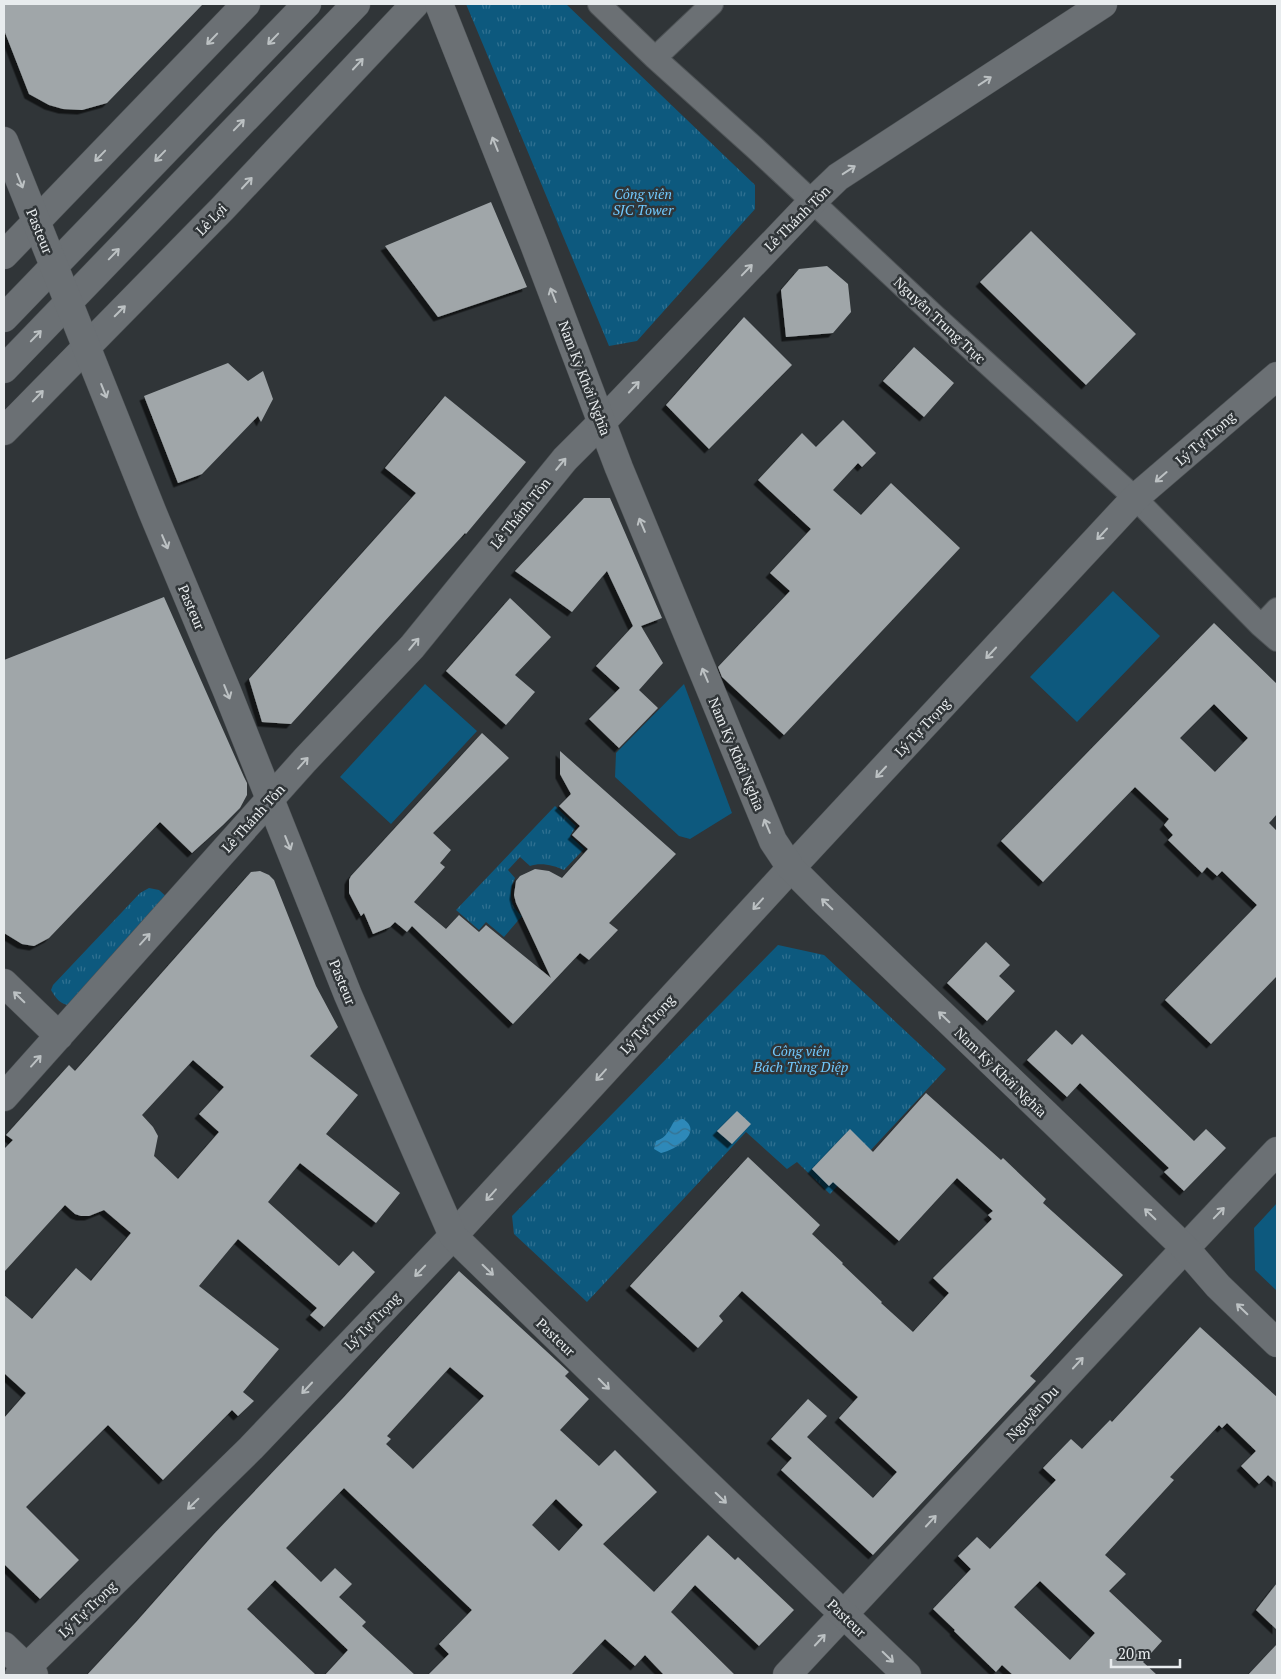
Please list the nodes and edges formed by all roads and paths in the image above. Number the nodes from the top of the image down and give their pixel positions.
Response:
1 (246, 4) edge
2 (307, 4) edge
3 (356, 4) edge
4 (415, 4) edge
5 (439, 4) edge
6 (599, 4) edge
7 (712, 4) edge
8 (1103, 4) edge
9 (655, 58) junction
10 (4, 140) edge
11 (813, 201) junction
12 (36, 221) junction
13 (4, 255) edge
14 (54, 266) junction
15 (69, 302) junction
16 (4, 318) edge
17 (86, 346) junction
18 (4, 369) edge
19 (1277, 376) edge
20 (601, 423) junction
21 (4, 431) edge
22 (1135, 498) junction
23 (1277, 610) edge
24 (1269, 633) edge
25 (270, 799) junction
26 (791, 868) junction
27 (4, 983) edge
28 (59, 1036) junction
29 (4, 1097) edge
30 (1277, 1151) edge
31 (454, 1236) junction
32 (1185, 1248) junction
33 (1277, 1343) edge
34 (843, 1615) junction
35 (4, 1646) edge
36 (27, 1673) edge
37 (787, 1675) edge
38 (907, 1675) edge

1 -> 12 street
2 -> 14 street
15 -> 3 street
17 -> 4 street, Lê Lợi
20 -> 5 street, Nam Kỳ Khởi Nghĩa
6 - 9 street, Nguyễn Trung Trực
7 - 9 street
11 -> 8 street, Lê Thánh Tôn
9 - 11 street, Nguyễn Trung Trực
10 -> 12 street, Pasteur
20 -> 11 street, Lê Thánh Tôn
11 - 22 street, Nguyễn Trung Trực
12 - 13 street
12 - 14 street, Pasteur
14 - 15 street, Pasteur
14 - 16 street
15 - 17 street, Pasteur
18 -> 15 street
21 -> 17 street, Lê Lợi
17 -> 25 street, Pasteur
19 -> 22 street, Lý Tự Trọng
25 -> 20 street, Lê Thánh Tôn
26 -> 20 street, Nam Kỳ Khởi Nghĩa
22 - 24 street, Nguyễn Trung Trực
22 -> 26 street, Lý Tự Trọng
23 - 24 street
28 -> 25 street, Lê Thánh Tôn
25 -> 31 street, Pasteur
26 -> 31 street, Lý Tự Trọng
32 -> 26 street, Nam Kỳ Khởi Nghĩa
28 -> 27 street
29 -> 28 street, Lê Thánh Tôn
32 -> 30 street, Nguyễn Du
31 -> 34 street, Pasteur
31 -> 36 street, Lý Tự Trọng
33 -> 32 street, Nam Kỳ Khởi Nghĩa
34 -> 32 street, Nguyễn Du
37 -> 34 street, Nguyễn Du
34 -> 38 street, Pasteur
35 - 36 street

